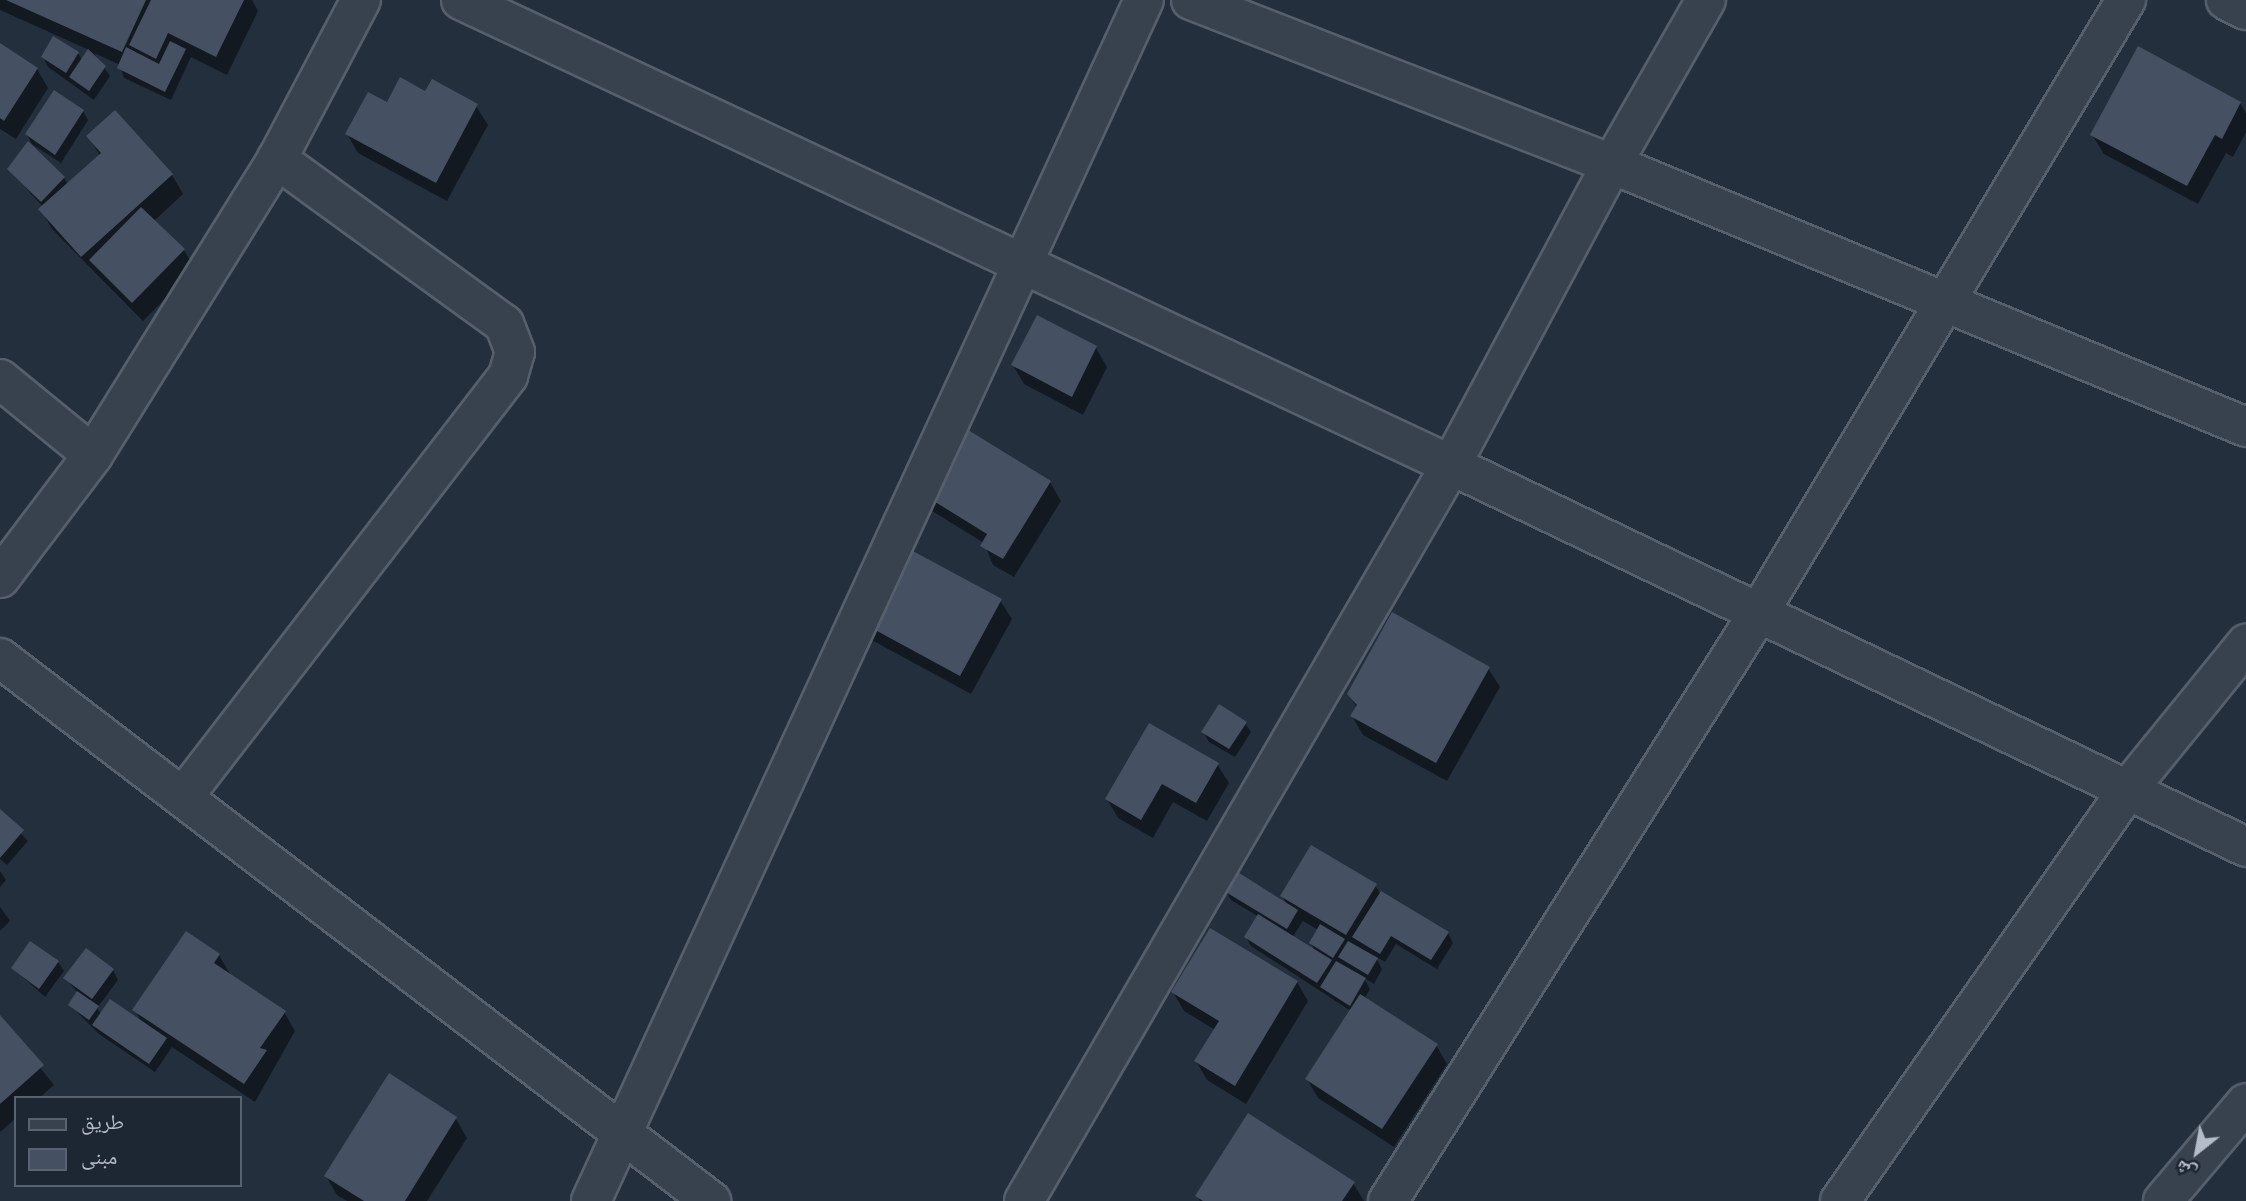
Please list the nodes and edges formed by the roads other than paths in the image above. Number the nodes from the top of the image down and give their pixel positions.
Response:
1 (361, 0) edge
2 (461, 0) edge
3 (1144, 0) edge
4 (1191, 0) edge
5 (1706, 0) edge
6 (2126, 0) edge
7 (2226, 0) edge
8 (2246, 10) edge
9 (277, 159) junction
10 (1612, 164) junction
11 (1026, 265) junction
12 (1946, 300) junction
13 (0, 379) edge
14 (2246, 427) edge
15 (93, 455) junction
16 (1451, 465) junction
17 (0, 578) edge
18 (1758, 614) junction
19 (2246, 645) edge
20 (0, 658) edge
21 (2129, 788) junction
22 (183, 797) junction
23 (2246, 848) edge
24 (2246, 1103) edge
25 (623, 1137) junction
26 (591, 1201) edge
27 (711, 1201) edge
28 (1024, 1201) edge
29 (1388, 1201) edge
30 (1840, 1201) edge
31 (2163, 1201) edge

1 - 9 street
2 - 11 street
3 - 11 street
4 - 10 street
5 - 10 street
6 - 12 street
7 - 8 street
9 - 15 street
9 - 22 street
10 - 12 street
10 - 16 street
11 - 16 street
11 - 25 street
12 - 14 street
12 - 18 street
13 - 15 street
15 - 17 street
16 - 18 street
16 - 28 street
18 - 21 street
18 - 29 street
19 - 21 street
20 - 22 street
21 - 23 street
21 - 30 street
22 - 25 street
24 - 31 street
25 - 26 street
25 - 27 street

